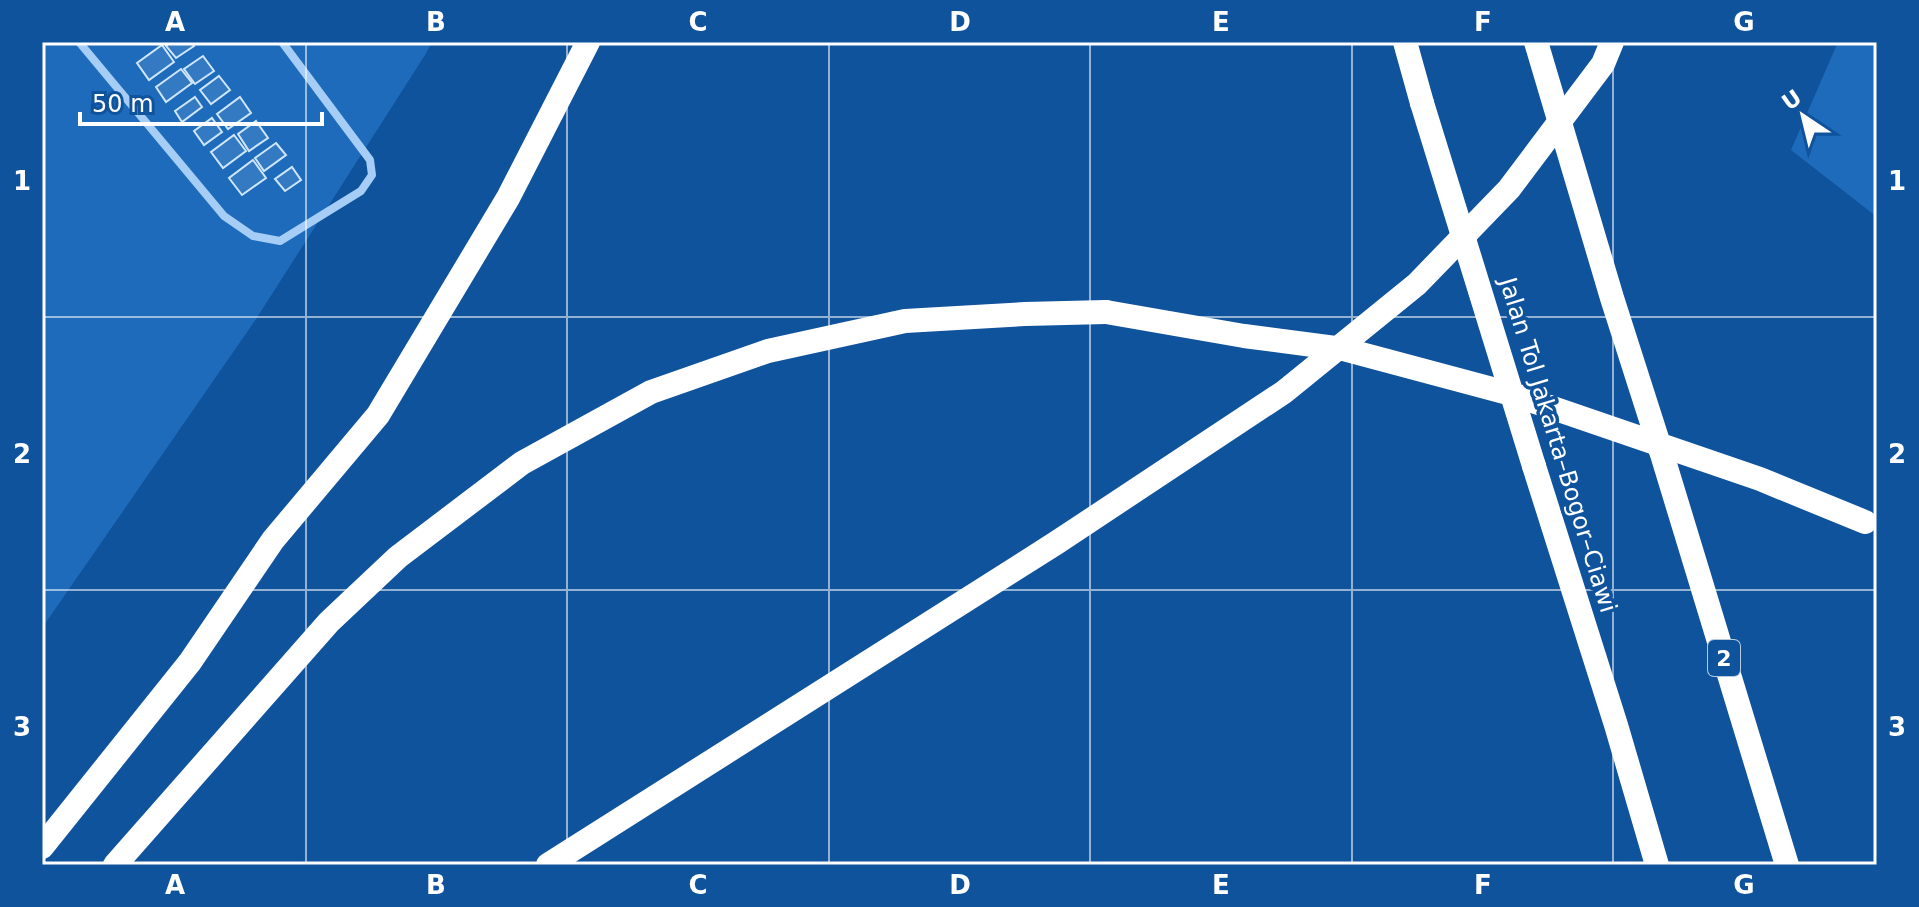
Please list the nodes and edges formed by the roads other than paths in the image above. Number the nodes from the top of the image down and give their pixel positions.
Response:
1 (79, 42) edge
2 (282, 42) edge
3 (588, 42) edge
4 (1405, 42) edge
5 (1536, 42) edge
6 (1612, 42) edge
7 (1871, 526) edge
8 (42, 847) edge
9 (115, 865) edge
10 (548, 865) edge
11 (1657, 865) edge
12 (1787, 865) edge

1 - 2 street
3 - 8 highway
4 - 11 highway, Jalan Tol Jakarta–Bogor–Ciawi, bridge
5 - 12 highway, 2, bridge
6 - 10 highway
7 - 9 highway, bridge

